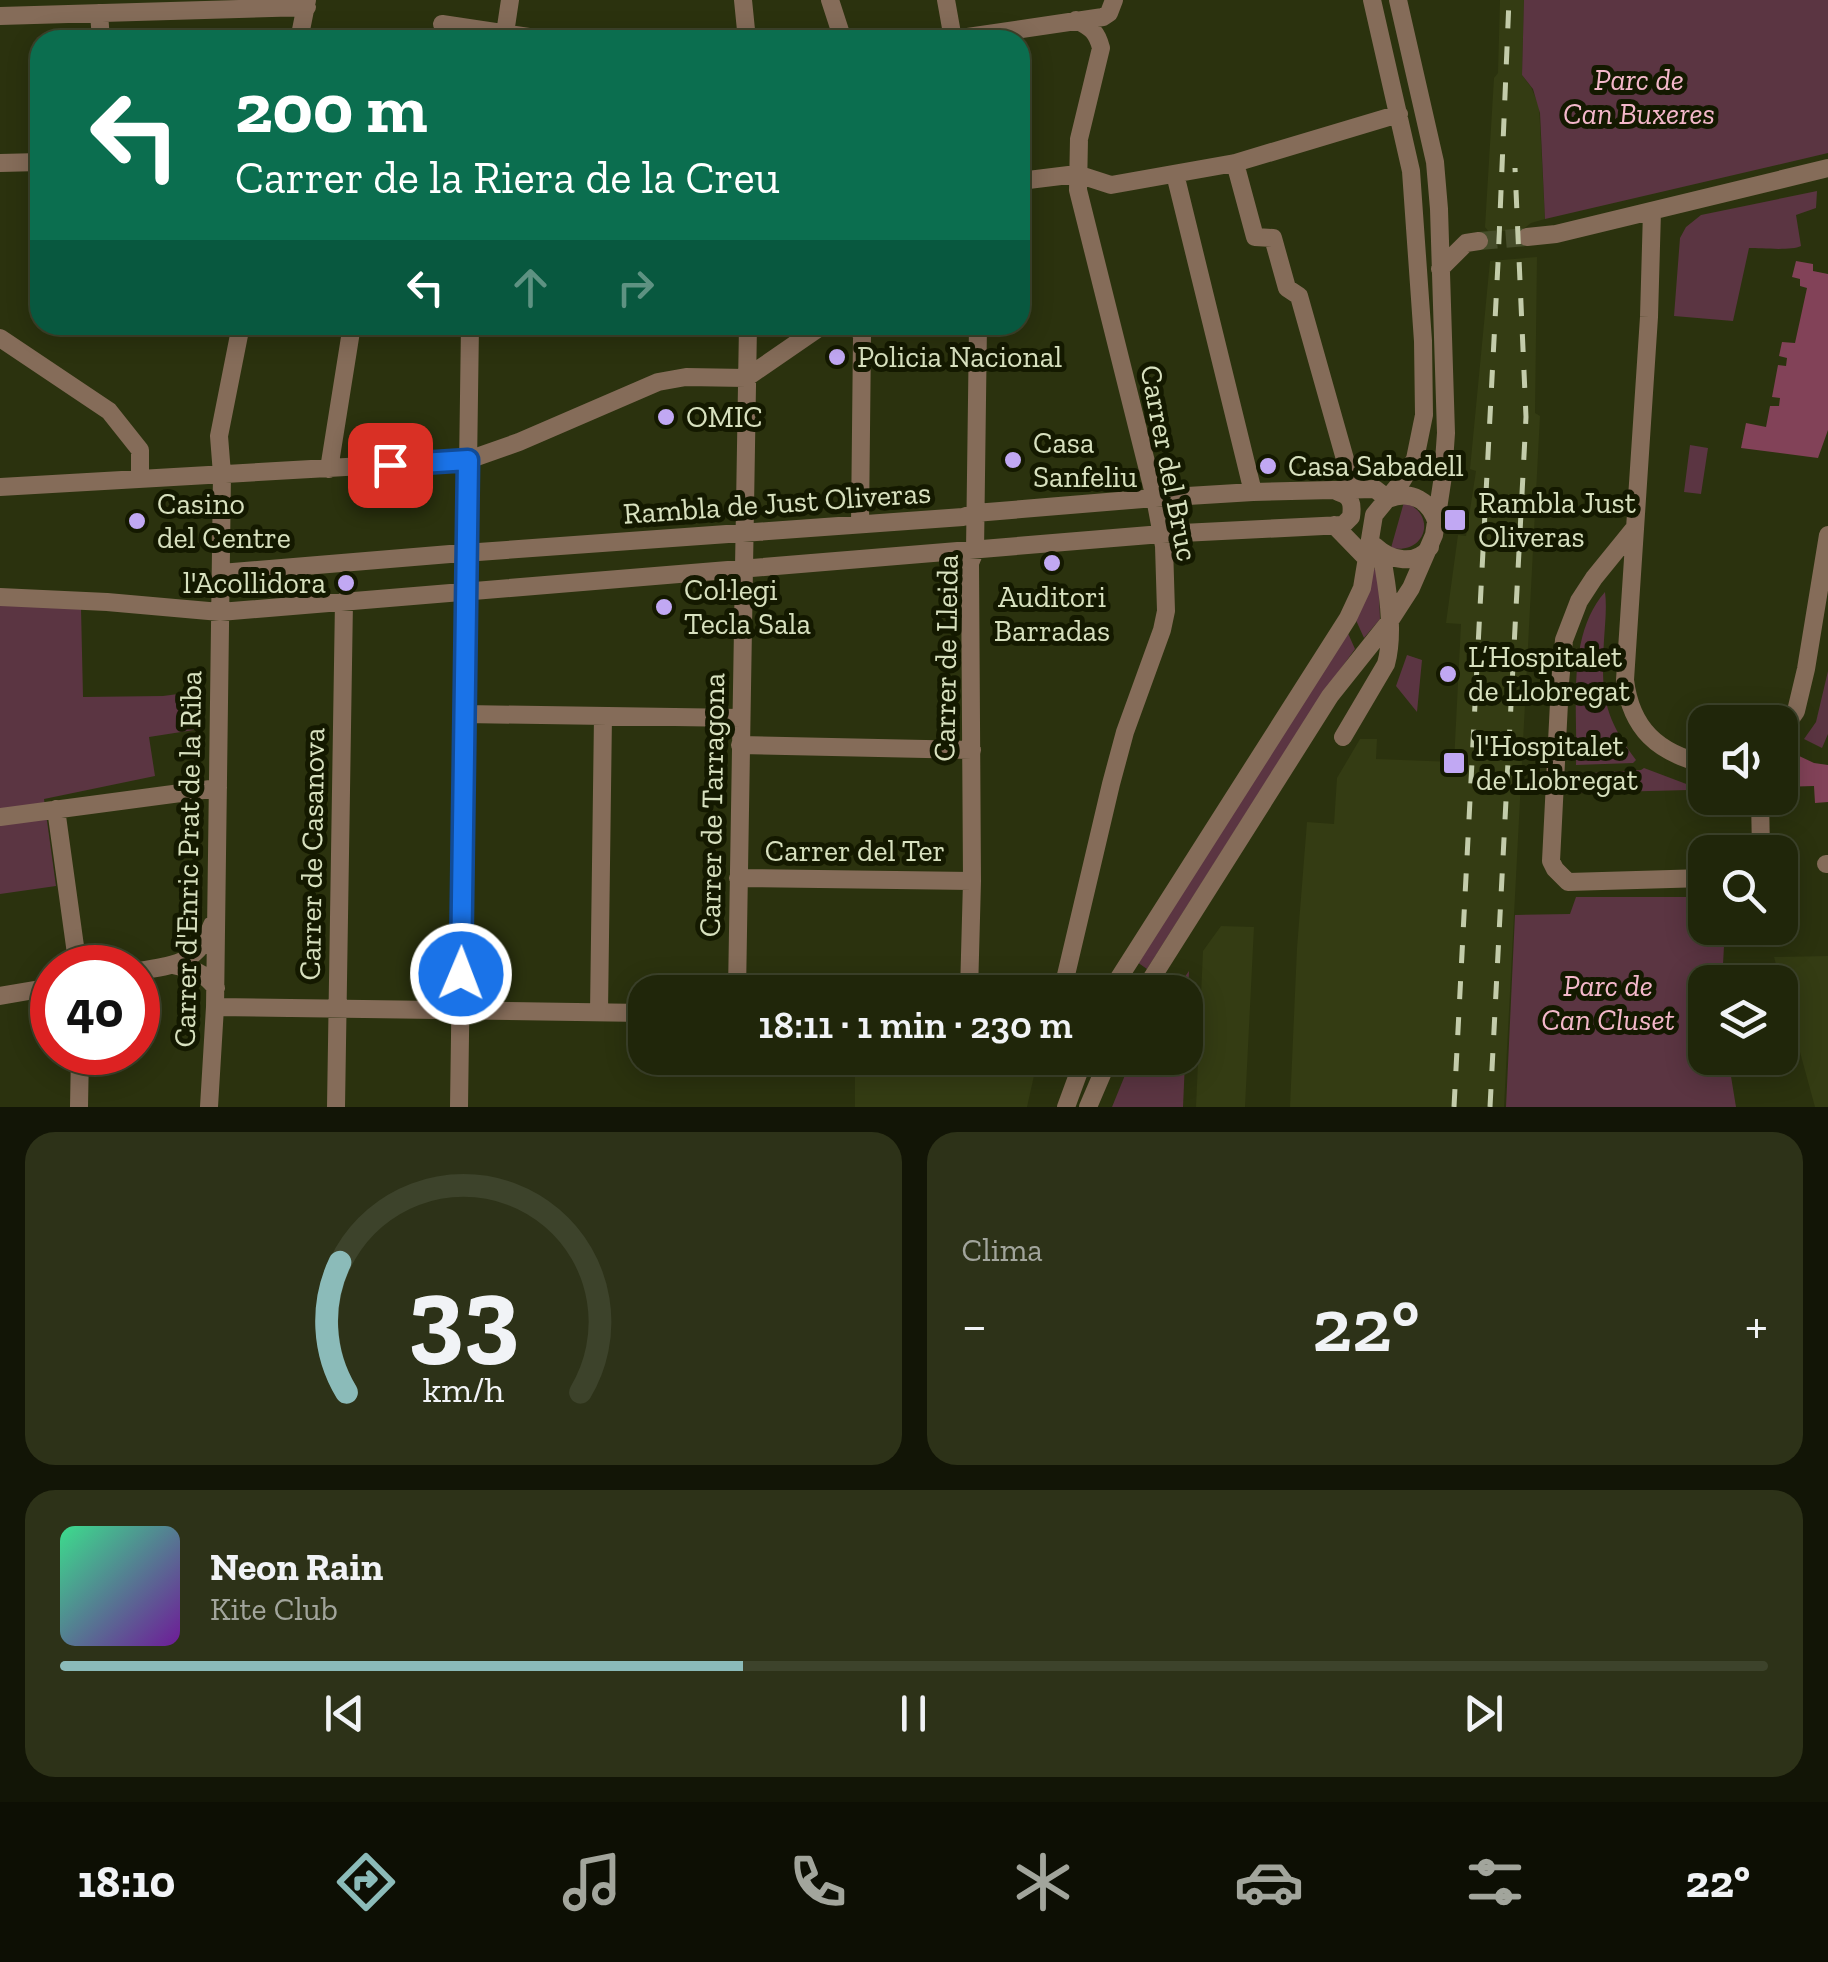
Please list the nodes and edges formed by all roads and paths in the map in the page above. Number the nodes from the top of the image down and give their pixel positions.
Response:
1 (510, 0) edge
2 (743, 0) edge
3 (830, 0) edge
4 (946, 0) edge
5 (1114, 0) edge
6 (1372, 0) edge
7 (1398, 0) edge
8 (307, 4) edge
9 (191, 5) edge
10 (107, 8) edge
11 (6, 10) edge
12 (1076, 20) junction
13 (442, 24) dead end
14 (301, 30) edge
15 (473, 30) edge
16 (505, 30) edge
17 (746, 30) edge
18 (840, 30) edge
19 (949, 30) edge
20 (1025, 30) edge
21 (1399, 114) junction
22 (30, 162) edge
23 (0, 163) edge
24 (1235, 163) junction
25 (1828, 168) edge
26 (1077, 174) junction
27 (1174, 174) junction
28 (1030, 181) edge
29 (1439, 209) junction
30 (1652, 211) junction
31 (1527, 237) tunnel mouth
32 (1440, 269) junction
33 (238, 335) edge
34 (350, 335) edge
35 (470, 335) edge
36 (748, 335) edge
37 (808, 335) edge
38 (862, 335) edge
39 (978, 335) edge
40 (0, 338) edge
41 (746, 378) junction
42 (468, 460) junction
43 (329, 469) junction
44 (222, 474) junction
45 (140, 478) junction
46 (0, 487) edge
47 (1348, 490) junction
48 (1253, 492) junction
49 (1155, 498) junction
50 (1388, 499) junction
51 (974, 513) junction
52 (860, 524) junction
53 (1436, 524) junction
54 (1334, 525) junction
55 (1634, 530) junction
56 (743, 533) junction
57 (1162, 534) junction
58 (1828, 535) edge
59 (1430, 546) junction
60 (1373, 549) junction
61 (975, 550) junction
62 (467, 552) junction
63 (744, 569) junction
64 (221, 573) junction
65 (467, 592) junction
66 (0, 597) edge
67 (344, 601) junction
68 (220, 612) junction
69 (1388, 622) junction
70 (1797, 705) edge
71 (465, 714) junction
72 (603, 716) junction
73 (741, 718) junction
74 (1343, 736) dead end
75 (740, 745) junction
76 (972, 750) junction
77 (1688, 759) edge
78 (218, 788) junction
79 (56, 810) junction
80 (0, 818) edge
81 (738, 878) junction
82 (1688, 878) edge
83 (972, 881) junction
84 (216, 912) junction
85 (75, 945) edge
86 (173, 965) junction
87 (160, 967) edge
88 (737, 975) edge
89 (969, 975) edge
90 (1066, 975) edge
91 (1121, 975) edge
92 (1154, 975) edge
93 (30, 990) edge
94 (0, 996) edge
95 (215, 998) junction
96 (338, 1009) junction
97 (460, 1010) junction
98 (599, 1012) junction
99 (628, 1013) edge
100 (80, 1075) edge
101 (1078, 1075) edge
102 (1102, 1075) edge
103 (79, 1107) edge
104 (209, 1107) edge
105 (336, 1107) edge
106 (459, 1107) edge
107 (1066, 1107) edge
108 (1088, 1107) edge

1 - 16 street
2 - 17 street
3 - 18 street
4 - 19 street
5 - 12 street
6 - 21 street
7 - 29 street
8 - 9 street
8 - 14 street
9 - 10 street
10 - 11 street
12 - 20 street
12 - 26 street, Carrer del Bruc
13 - 15 street
21 - 24 street
21 - 50 street
22 - 23 street
24 - 27 street
24 - 47 street
25 - 30 street
26 - 27 street
26 - 28 street
26 - 49 street, Carrer del Bruc
27 - 48 street
29 - 32 street
29 - 32 street
30 - 31 street
30 - 55 street
32 - 53 street
33 - 44 street
34 - 43 street
35 - 42 street
36 - 41 street, Carrer de Tarragona
37 - 41 street
38 - 52 street
39 - 51 street, Carrer de Lleida
40 - 45 street
41 - 42 street
41 - 56 street, Carrer de Tarragona
42 - 43 street
42 - 62 street
43 - 44 street
44 - 45 street
44 - 64 street
45 - 46 street
47 - 48 street, Rambla de Just Oliveras
47 - 50 street, Rambla de Just Oliveras
47 - 54 street
48 - 49 street, Rambla de Just Oliveras
49 - 51 street, Rambla de Just Oliveras
49 - 57 street, Carrer del Bruc
50 - 53 street
50 - 60 street
51 - 52 street, Rambla de Just Oliveras
51 - 61 street, Carrer de Lleida
52 - 56 street, Rambla de Just Oliveras
53 - 59 street
54 - 57 street, Rambla de Just Oliveras
54 - 60 street
55 - 77 street
55 - 82 street
56 - 62 street, Rambla de Just Oliveras
56 - 63 street, Carrer de Tarragona
57 - 61 street, Rambla de Just Oliveras
57 - 90 street, Carrer del Bruc
58 - 70 street
59 - 60 street
59 - 69 street
60 - 69 street
60 - 91 street
61 - 63 street, Rambla de Just Oliveras
61 - 76 street, Carrer de Lleida
62 - 64 street, Rambla de Just Oliveras
62 - 65 street
63 - 65 street, Rambla de Just Oliveras
63 - 73 street, Carrer de Tarragona
64 - 68 street, Carrer d'Enric Prat de la Riba
65 - 67 street, Rambla de Just Oliveras
65 - 71 street
66 - 68 street, Rambla de Just Oliveras
67 - 68 street, Rambla de Just Oliveras
67 - 96 street, Carrer de Casanova
68 - 78 street, Carrer d'Enric Prat de la Riba
69 - 74 street
69 - 92 street
71 - 72 street
71 - 97 street
72 - 73 street
72 - 98 street
73 - 75 street, Carrer de Tarragona
75 - 76 street
75 - 81 street, Carrer de Tarragona
76 - 83 street, Carrer de Lleida
78 - 79 street
78 - 84 street, Carrer d'Enric Prat de la Riba
79 - 80 street
79 - 85 street
81 - 83 street, Carrer del Ter
81 - 88 street, Carrer de Tarragona
83 - 89 street, Carrer de Lleida
84 - 86 street
84 - 95 street, Carrer d'Enric Prat de la Riba
86 - 87 street
86 - 95 street
93 - 94 street
95 - 96 street
95 - 104 street, Carrer d'Enric Prat de la Riba
96 - 97 street
96 - 105 street, Carrer de Casanova
97 - 98 street
97 - 106 street
98 - 99 street
100 - 103 street
101 - 107 street
102 - 108 street

